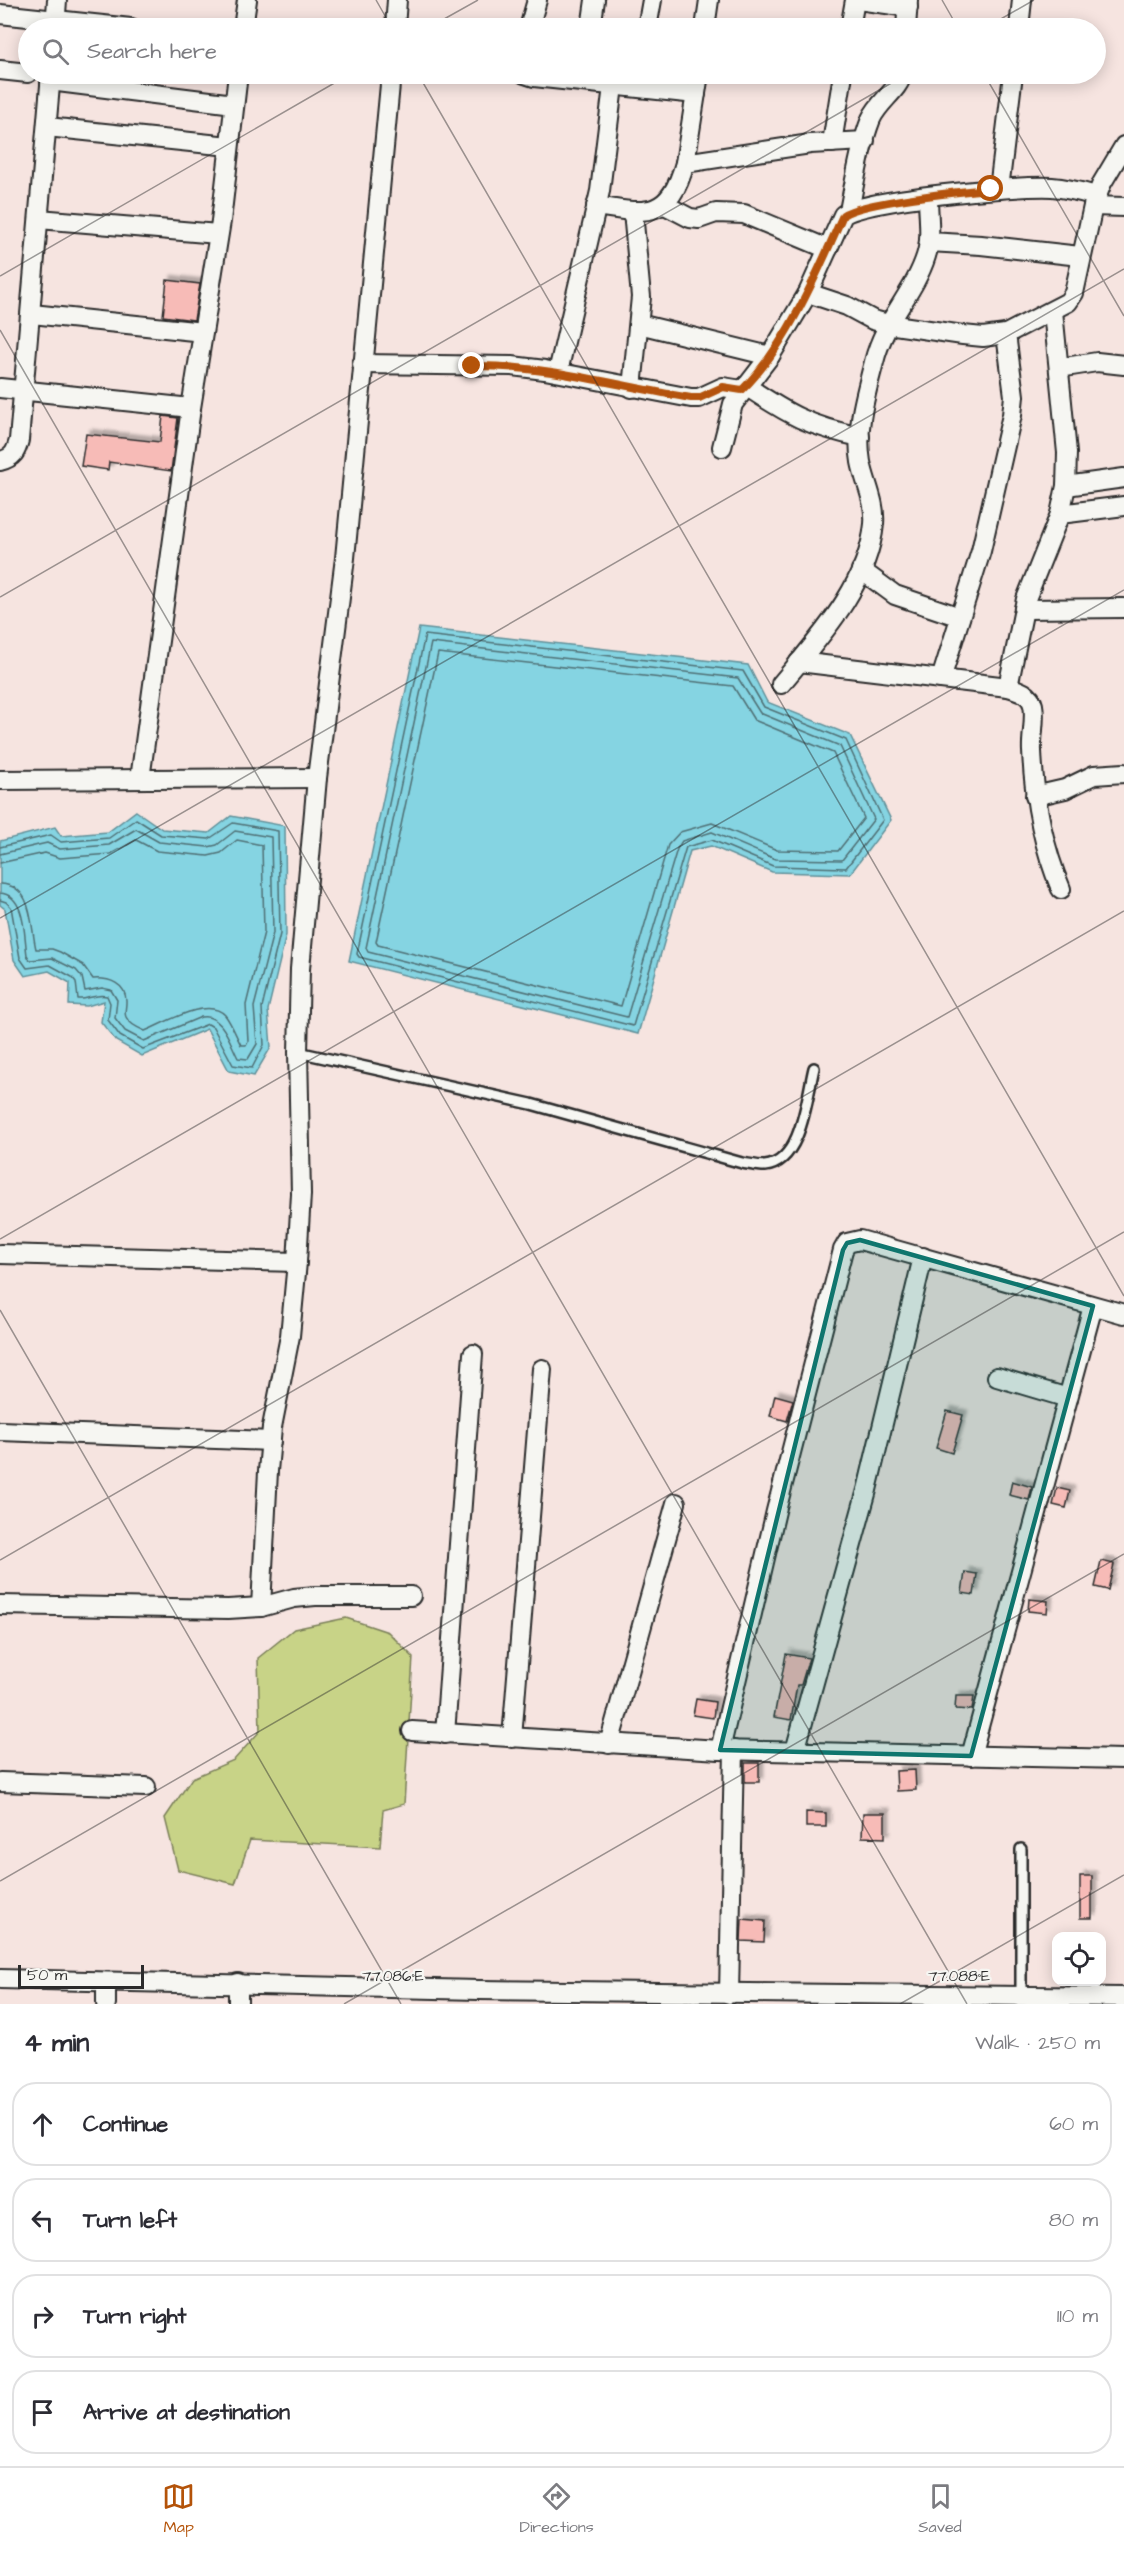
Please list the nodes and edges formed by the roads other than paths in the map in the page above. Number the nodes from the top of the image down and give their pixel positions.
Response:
1 (57, 0) edge
2 (247, 0) edge
3 (397, 0) edge
4 (537, 0) edge
5 (595, 0) edge
6 (652, 0) edge
7 (710, 0) edge
8 (857, 0) edge
9 (1022, 0) edge
10 (908, 4) edge
11 (0, 14) edge
12 (24, 18) edge
13 (55, 18) edge
14 (244, 18) edge
15 (396, 18) edge
16 (531, 18) edge
17 (592, 18) edge
18 (649, 18) edge
19 (707, 18) edge
20 (852, 18) edge
21 (1020, 18) edge
22 (0, 70) edge
23 (18, 72) edge
24 (47, 84) edge
25 (100, 84) edge
26 (237, 84) edge
27 (390, 84) edge
28 (605, 84) edge
29 (623, 84) edge
30 (651, 84) edge
31 (698, 84) edge
32 (841, 84) edge
33 (898, 84) edge
34 (1012, 84) edge
35 (613, 86) junction
36 (696, 94) junction
37 (234, 104) junction
38 (47, 128) junction
39 (865, 141) junction
40 (832, 143) junction
41 (229, 146) junction
42 (1124, 146) edge
43 (685, 163) junction
44 (999, 189) junction
45 (928, 197) junction
46 (1095, 201) junction
47 (663, 204) junction
48 (596, 206) junction
49 (1124, 207) edge
50 (849, 211) junction
51 (633, 212) junction
52 (39, 219) junction
53 (218, 234) junction
54 (929, 242) junction
55 (828, 249) junction
56 (1080, 256) junction
57 (808, 293) junction
58 (1053, 310) junction
59 (32, 314) junction
60 (639, 324) junction
61 (888, 324) junction
62 (203, 332) junction
63 (1006, 334) junction
64 (770, 356) junction
65 (362, 364) junction
66 (1124, 365) edge
67 (1059, 368) junction
68 (558, 372) junction
69 (632, 387) junction
70 (0, 388) edge
71 (744, 388) junction
72 (25, 391) junction
73 (191, 408) junction
74 (860, 437) junction
75 (722, 447) dead end
76 (0, 461) edge
77 (1124, 478) edge
78 (1065, 486) junction
79 (1124, 506) edge
80 (1060, 514) junction
81 (861, 570) junction
82 (1124, 608) edge
83 (1024, 609) junction
84 (960, 617) junction
85 (799, 662) junction
86 (941, 679) junction
87 (782, 684) dead end
88 (1008, 687) junction
89 (1124, 773) edge
90 (316, 778) junction
91 (141, 779) junction
92 (0, 780) edge
93 (1035, 796) junction
94 (1061, 889) dead end
95 (298, 1052) junction
96 (814, 1068) dead end
97 (0, 1254) edge
98 (923, 1257) junction
99 (297, 1262) junction
100 (1093, 1306) junction
101 (1124, 1314) edge
102 (473, 1354) dead end
103 (542, 1369) dead end
104 (997, 1377) dead end
105 (1068, 1398) junction
106 (0, 1431) edge
107 (271, 1441) junction
108 (676, 1503) dead end
109 (411, 1596) dead end
110 (0, 1605) edge
111 (261, 1607) junction
112 (412, 1731) dead end
113 (445, 1734) junction
114 (512, 1738) junction
115 (609, 1744) junction
116 (727, 1750) junction
117 (795, 1751) junction
118 (971, 1756) junction
119 (1124, 1759) edge
120 (0, 1782) edge
121 (146, 1787) dead end
122 (1021, 1850) dead end
123 (0, 1979) edge
124 (106, 1982) junction
125 (238, 1983) junction
126 (729, 1994) junction
127 (1021, 1996) junction
128 (1124, 1997) edge
129 (106, 2004) edge
130 (238, 2004) edge

1 - 13 street
2 - 14 street
3 - 15 street
4 - 16 street
5 - 17 street
6 - 18 street
7 - 19 street
8 - 10 street
8 - 20 street
9 - 21 street
11 - 12 street
22 - 23 street
24 - 38 street
25 - 37 street
26 - 37 street
27 - 65 street
28 - 35 street
29 - 35 street
30 - 36 street
31 - 36 street
32 - 40 street
33 - 39 street
34 - 44 street
35 - 48 street
36 - 43 street
37 - 41 street
38 - 41 street
38 - 52 street
39 - 40 street
39 - 50 street
40 - 43 street
41 - 53 street
42 - 46 street
43 - 47 street
44 - 45 street
44 - 46 street
45 - 50 street
45 - 54 street
46 - 49 street
46 - 56 street
47 - 51 street
47 - 55 street
48 - 51 street
48 - 68 street
50 - 55 street
51 - 60 street
52 - 53 street
52 - 59 street
53 - 62 street
54 - 56 street
54 - 61 street
55 - 57 street
56 - 58 street
57 - 61 street
57 - 64 street
58 - 63 street
58 - 67 street
59 - 62 street
59 - 72 street
60 - 64 street
60 - 69 street
61 - 63 street
61 - 74 street
62 - 73 street
63 - 84 street
64 - 71 street
65 - 68 street
65 - 90 street
66 - 67 street
67 - 78 street
68 - 69 street
69 - 71 street
70 - 72 street
71 - 74 street
71 - 75 street
72 - 73 street
72 - 76 street
73 - 91 street
74 - 81 street
77 - 78 street
78 - 80 street
79 - 80 street
80 - 83 street
81 - 84 street
81 - 85 street
82 - 83 street
83 - 88 street
84 - 86 street
85 - 86 street
85 - 87 street
86 - 88 street
88 - 93 street
89 - 93 street
90 - 91 street
90 - 95 street
91 - 92 street
93 - 94 street
95 - 96 lane
95 - 99 street
97 - 99 street
98 - 100 street
98 - 116 street
98 - 117 street
99 - 107 street
100 - 101 street
100 - 105 street
102 - 113 street
103 - 114 street
104 - 105 street
105 - 118 street
106 - 107 street
107 - 111 street
108 - 115 street
109 - 111 street
110 - 111 street
112 - 113 street
113 - 114 street
114 - 115 street
115 - 116 street
116 - 117 street
116 - 126 street
117 - 118 street
118 - 119 street
120 - 121 street
122 - 127 lane
123 - 124 street
124 - 125 street
124 - 129 street
125 - 126 street
125 - 130 street
126 - 127 street
127 - 128 street

